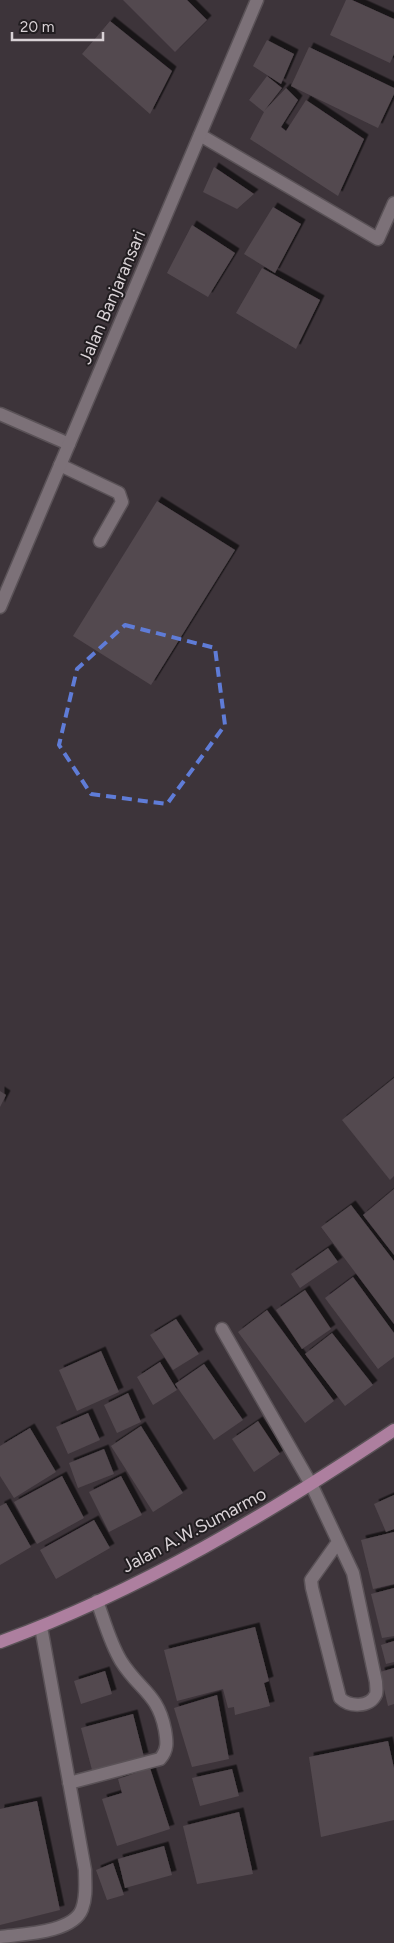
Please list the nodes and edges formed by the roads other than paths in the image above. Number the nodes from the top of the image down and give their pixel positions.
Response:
1 (257, 0) edge
2 (200, 135) junction
3 (394, 203) edge
4 (0, 414) edge
5 (69, 444) junction
6 (60, 465) junction
7 (100, 541) dead end
8 (0, 607) edge
9 (222, 1329) dead end
10 (394, 1430) edge
11 (312, 1486) junction
12 (338, 1542) junction
13 (97, 1600) junction
14 (42, 1627) junction
15 (0, 1642) edge
16 (69, 1783) junction
17 (0, 1937) edge

1 - 2 street, Jalan Banjaransari
2 - 3 street
2 - 5 street, Jalan Banjaransari
4 - 5 street
5 - 6 street, Jalan Banjaransari
6 - 7 street
6 - 8 street, Jalan Banjaransari
9 - 11 street
10 - 11 main road, Jalan A.W.Sumarmo
11 - 12 street
11 - 13 main road, Jalan A.W.Sumarmo
12 - 12 street
13 - 14 main road, Jalan A.W.Sumarmo
13 - 16 street
14 - 15 main road, Jalan A.W.Sumarmo
14 - 16 street
16 - 17 street

